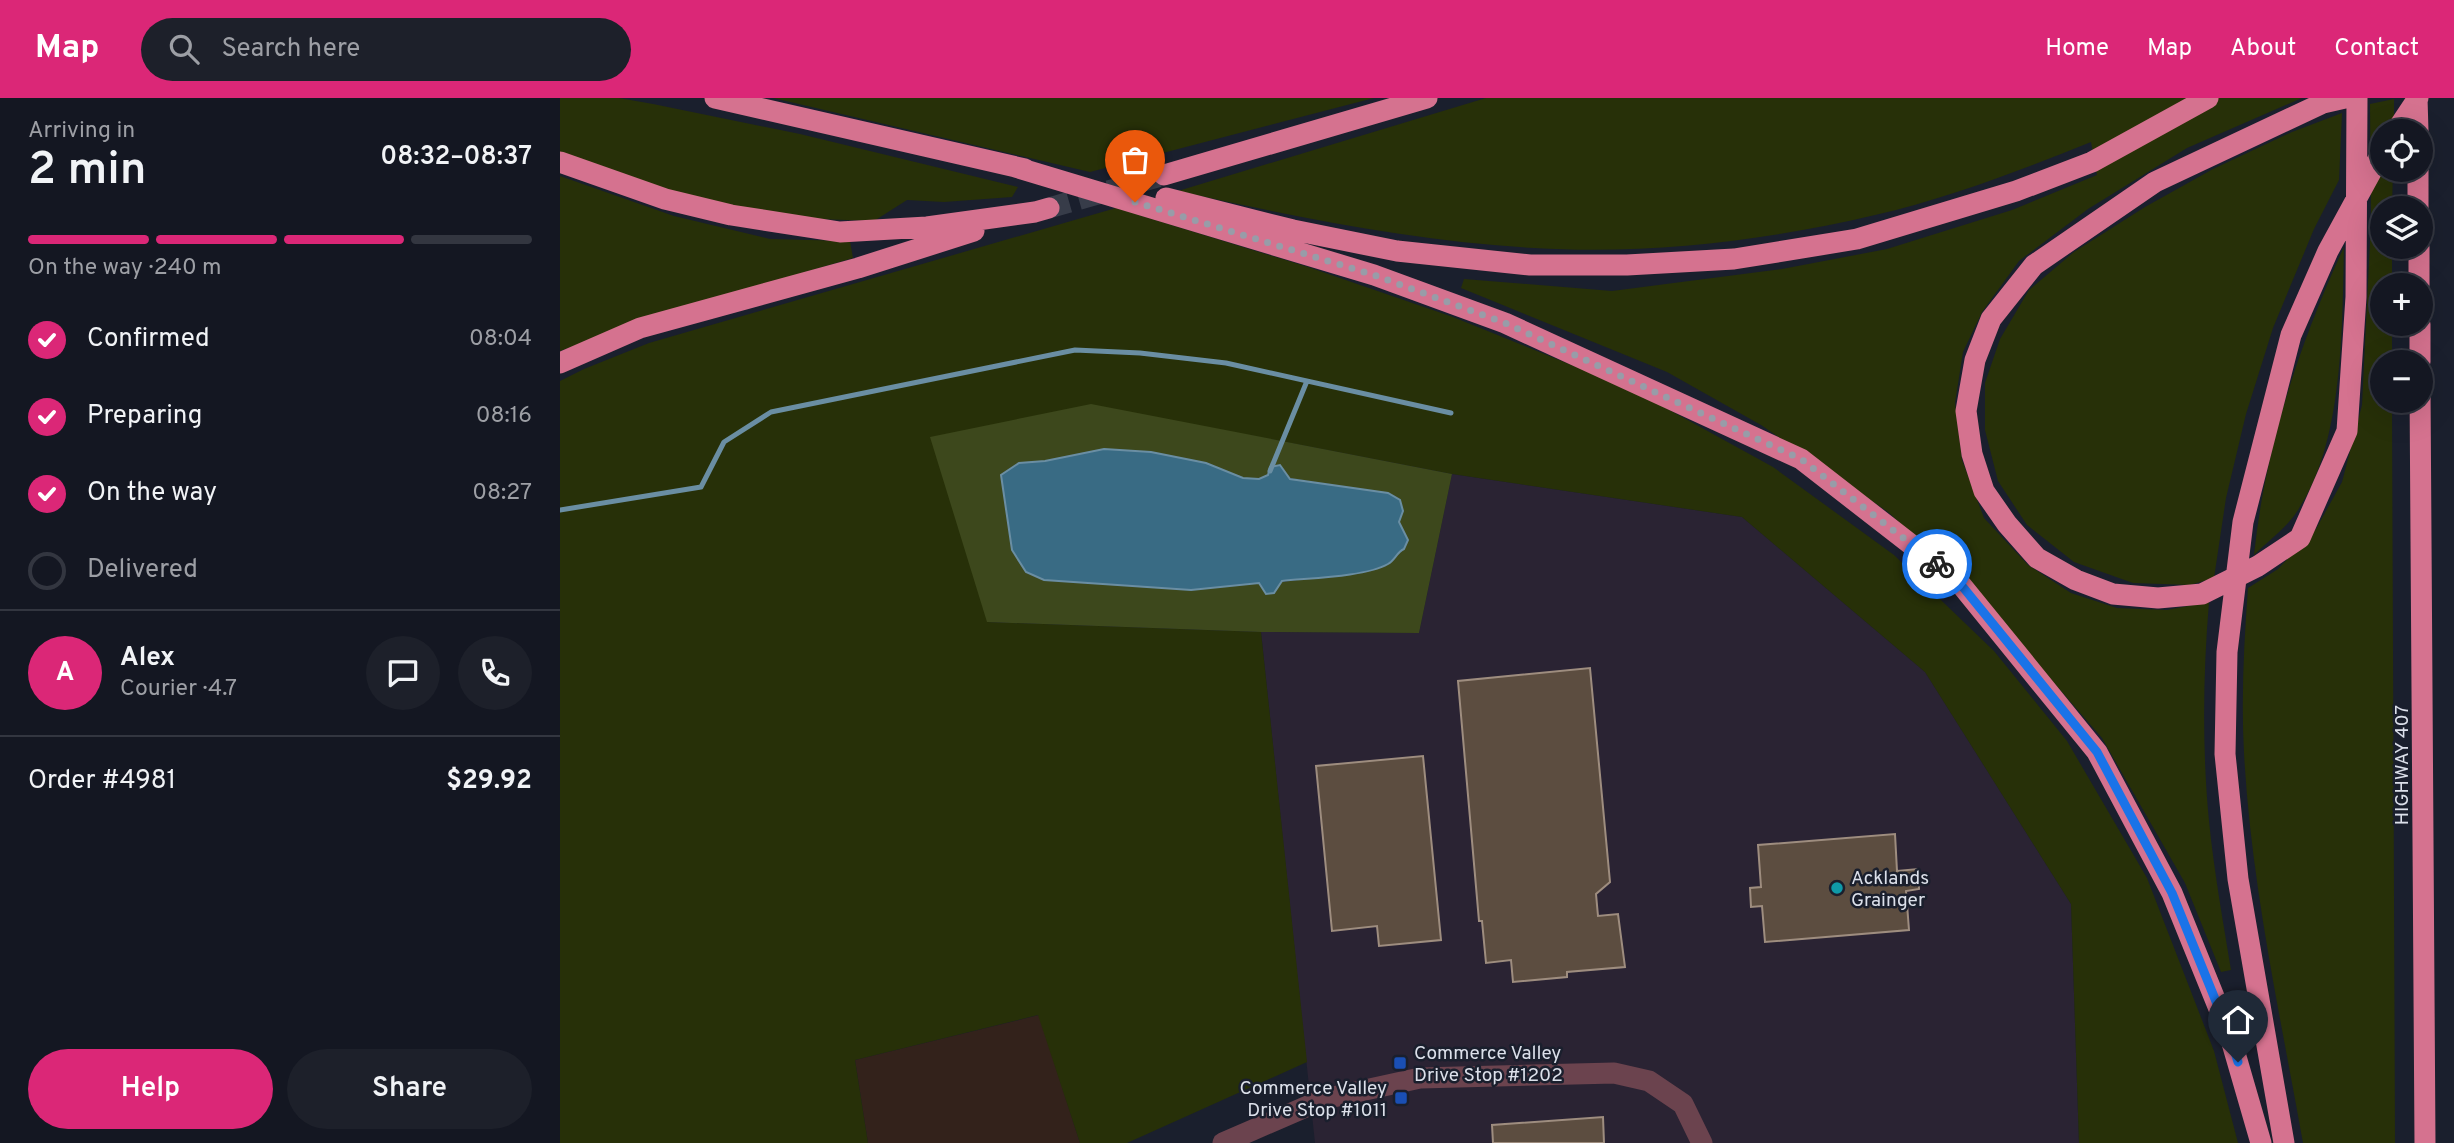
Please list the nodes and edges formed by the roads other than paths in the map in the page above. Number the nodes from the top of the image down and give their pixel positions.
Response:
1 (715, 98) edge
2 (1427, 98) edge
3 (2208, 98) edge
4 (2345, 98) edge
5 (2357, 98) edge
6 (2417, 98) edge
7 (2404, 119) edge
8 (2418, 119) edge
9 (560, 162) edge
10 (1012, 166) junction
11 (1164, 174) tunnel mouth
12 (2370, 174) edge
13 (560, 363) edge
14 (2420, 413) edge
15 (1223, 1143) edge
16 (1702, 1143) edge
17 (2261, 1143) edge
18 (2284, 1143) edge
19 (2425, 1143) edge

1 - 10 highway
2 - 11 highway
3 - 10 highway
4 - 5 highway
6 - 7 highway
6 - 8 highway
9 - 13 highway
10 - 17 highway
12 - 18 highway
14 - 19 highway, HIGHWAY 407
15 - 16 street

